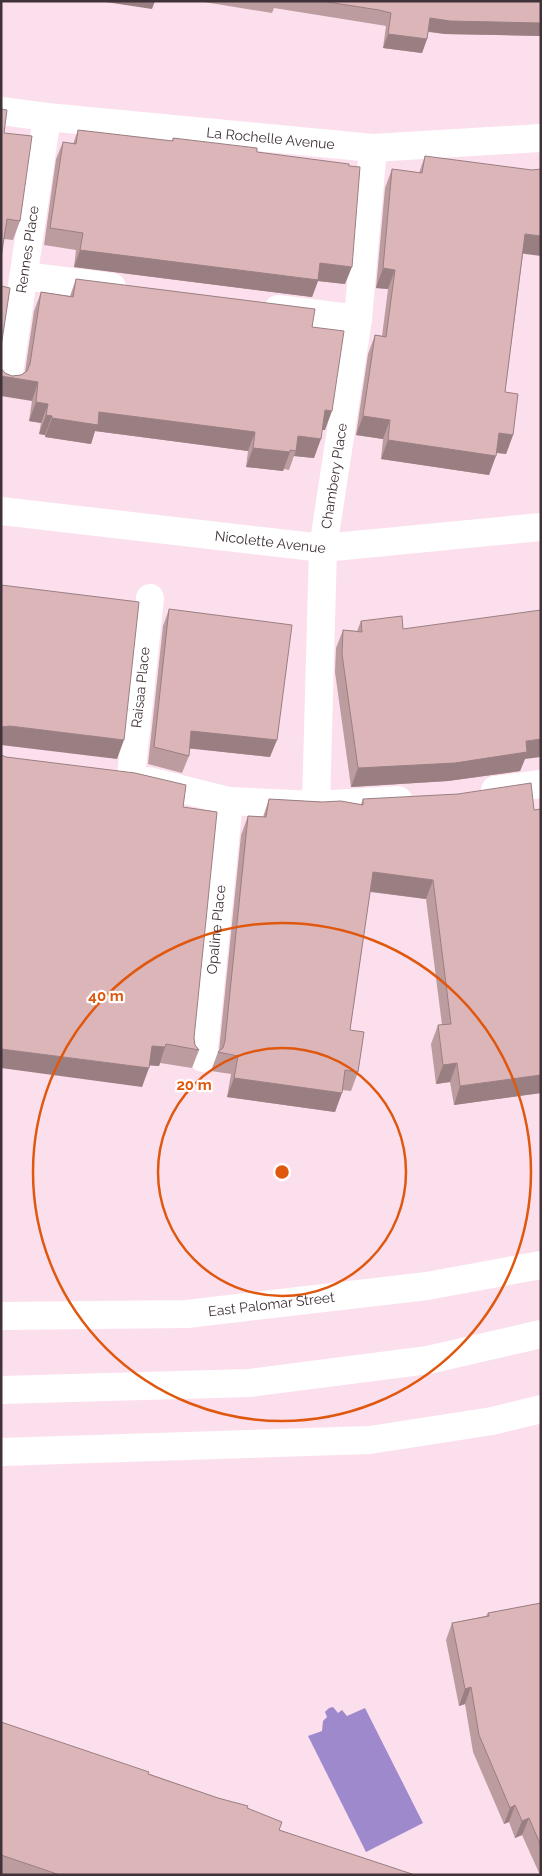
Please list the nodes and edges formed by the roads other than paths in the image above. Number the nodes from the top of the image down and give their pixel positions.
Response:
1 (1, 110) edge
2 (47, 117) junction
3 (541, 138) edge
4 (373, 148) junction
5 (24, 276) junction
6 (132, 290) edge
7 (250, 305) edge
8 (358, 319) junction
9 (8, 380) dead end
10 (1, 511) edge
11 (541, 527) edge
12 (323, 548) junction
13 (150, 598) dead end
14 (103, 773) edge
15 (130, 776) junction
16 (541, 784) edge
17 (468, 794) edge
18 (421, 799) edge
19 (229, 801) junction
20 (316, 805) junction
21 (203, 1058) dead end
22 (541, 1265) edge
23 (1, 1316) edge
24 (541, 1334) edge
25 (1, 1390) edge
26 (541, 1409) edge
27 (1, 1452) edge

1 - 2 street, La Rochelle Avenue
2 - 4 street, La Rochelle Avenue
2 - 5 street, Rennes Place
3 - 4 street, La Rochelle Avenue
4 - 8 street, Chambery Place
5 - 6 street
5 - 9 street, Rennes Place
7 - 8 street
8 - 12 street, Chambery Place
10 - 12 street, Nicolette Avenue
11 - 12 street, Nicolette Avenue
12 - 20 street, Chambery Place
13 - 15 street, Raisaa Place
14 - 15 street
15 - 19 street
16 - 17 street
18 - 20 street
19 - 20 street
19 - 21 street, Opaline Place
22 - 23 street, East Palomar Street
24 - 25 street
26 - 27 street

